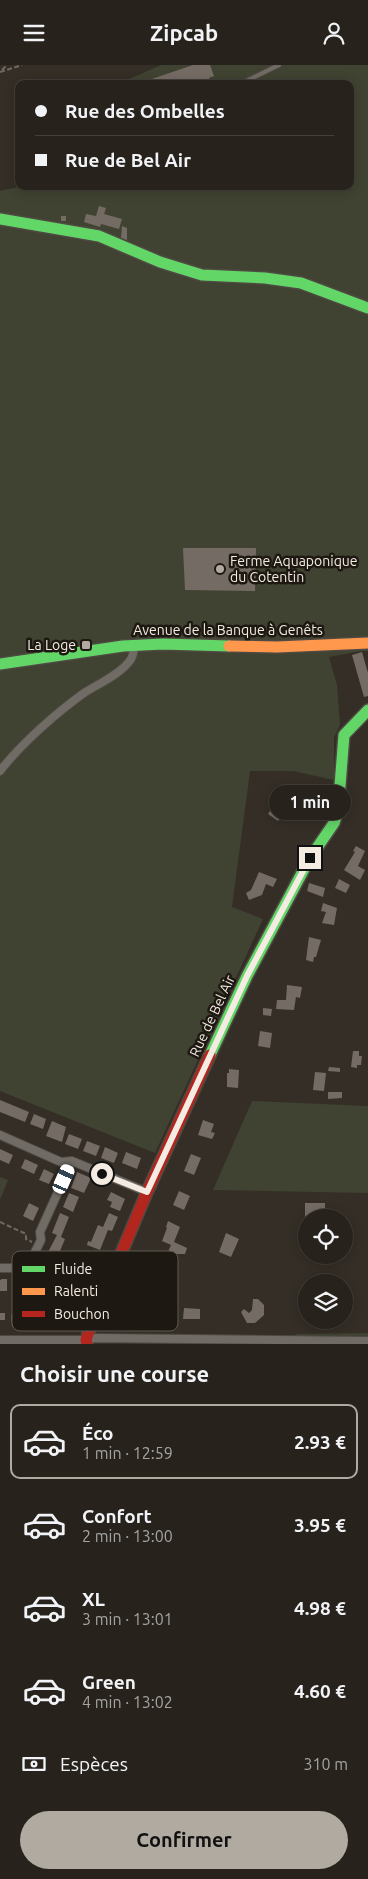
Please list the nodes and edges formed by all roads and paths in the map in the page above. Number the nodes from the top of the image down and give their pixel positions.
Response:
1 (7, 65) edge
2 (22, 65) edge
3 (279, 65) edge
4 (0, 72) edge
5 (248, 80) edge
6 (0, 219) edge
7 (368, 308) edge
8 (368, 643) edge
9 (134, 645) junction
10 (0, 663) edge
11 (368, 710) edge
12 (0, 771) edge
13 (0, 1135) edge
14 (72, 1161) junction
15 (147, 1192) junction
16 (0, 1222) edge
17 (25, 1236) dead end
18 (36, 1251) edge
19 (123, 1251) edge
20 (0, 1340) edge
21 (368, 1341) edge
22 (86, 1342) edge

1 - 4 path
2 - 4 path
3 - 5 lane
6 - 7 street
8 - 9 street, Avenue de la Banque à Genêts
9 - 10 street, Avenue de la Banque à Genêts
9 - 12 street
11 - 15 street, Rue de Bel Air
13 - 14 street
14 - 15 street
14 - 18 street
15 - 19 street, Rue de Bel Air
16 - 17 path
20 - 22 street
21 - 22 street

